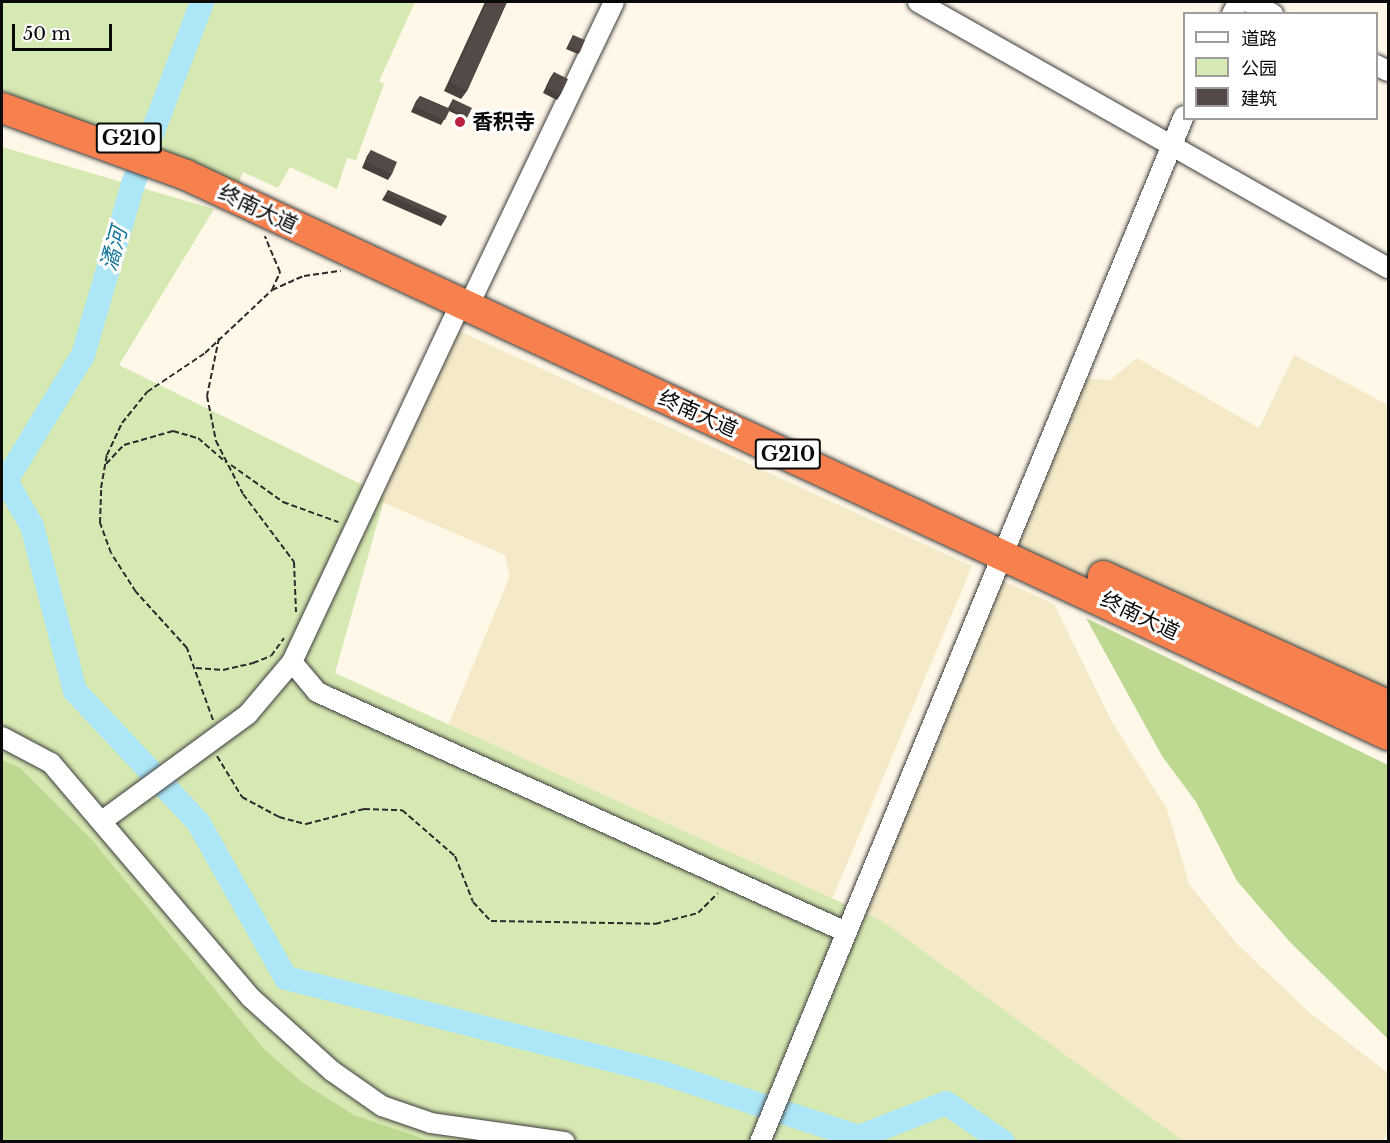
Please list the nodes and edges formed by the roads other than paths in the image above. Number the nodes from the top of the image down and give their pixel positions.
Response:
1 (614, 2) edge
2 (918, 2) edge
3 (1250, 2) edge
4 (1270, 12) edge
5 (2, 94) edge
6 (2, 108) edge
7 (62, 119) junction
8 (1183, 120) edge
9 (1171, 145) junction
10 (1389, 268) edge
11 (467, 302) junction
12 (1004, 542) junction
13 (292, 662) junction
14 (1389, 705) edge
15 (1389, 735) edge
16 (2, 737) edge
17 (110, 815) junction
18 (846, 932) junction
19 (565, 1142) edge
20 (760, 1142) edge

1 - 11 street
2 - 9 street
3 - 4 street
5 - 7 highway, 终南大道 / G210
6 - 7 highway, 终南大道 / G210
7 - 11 highway, 终南大道 / G210
8 - 9 street
9 - 10 street
9 - 12 street
11 - 12 highway, 终南大道 / G210
11 - 13 street
12 - 14 highway, 终南大道 / G210
12 - 15 highway, 终南大道 / G210
12 - 18 street
13 - 17 street
13 - 18 street
16 - 17 street
17 - 19 street
18 - 20 street

